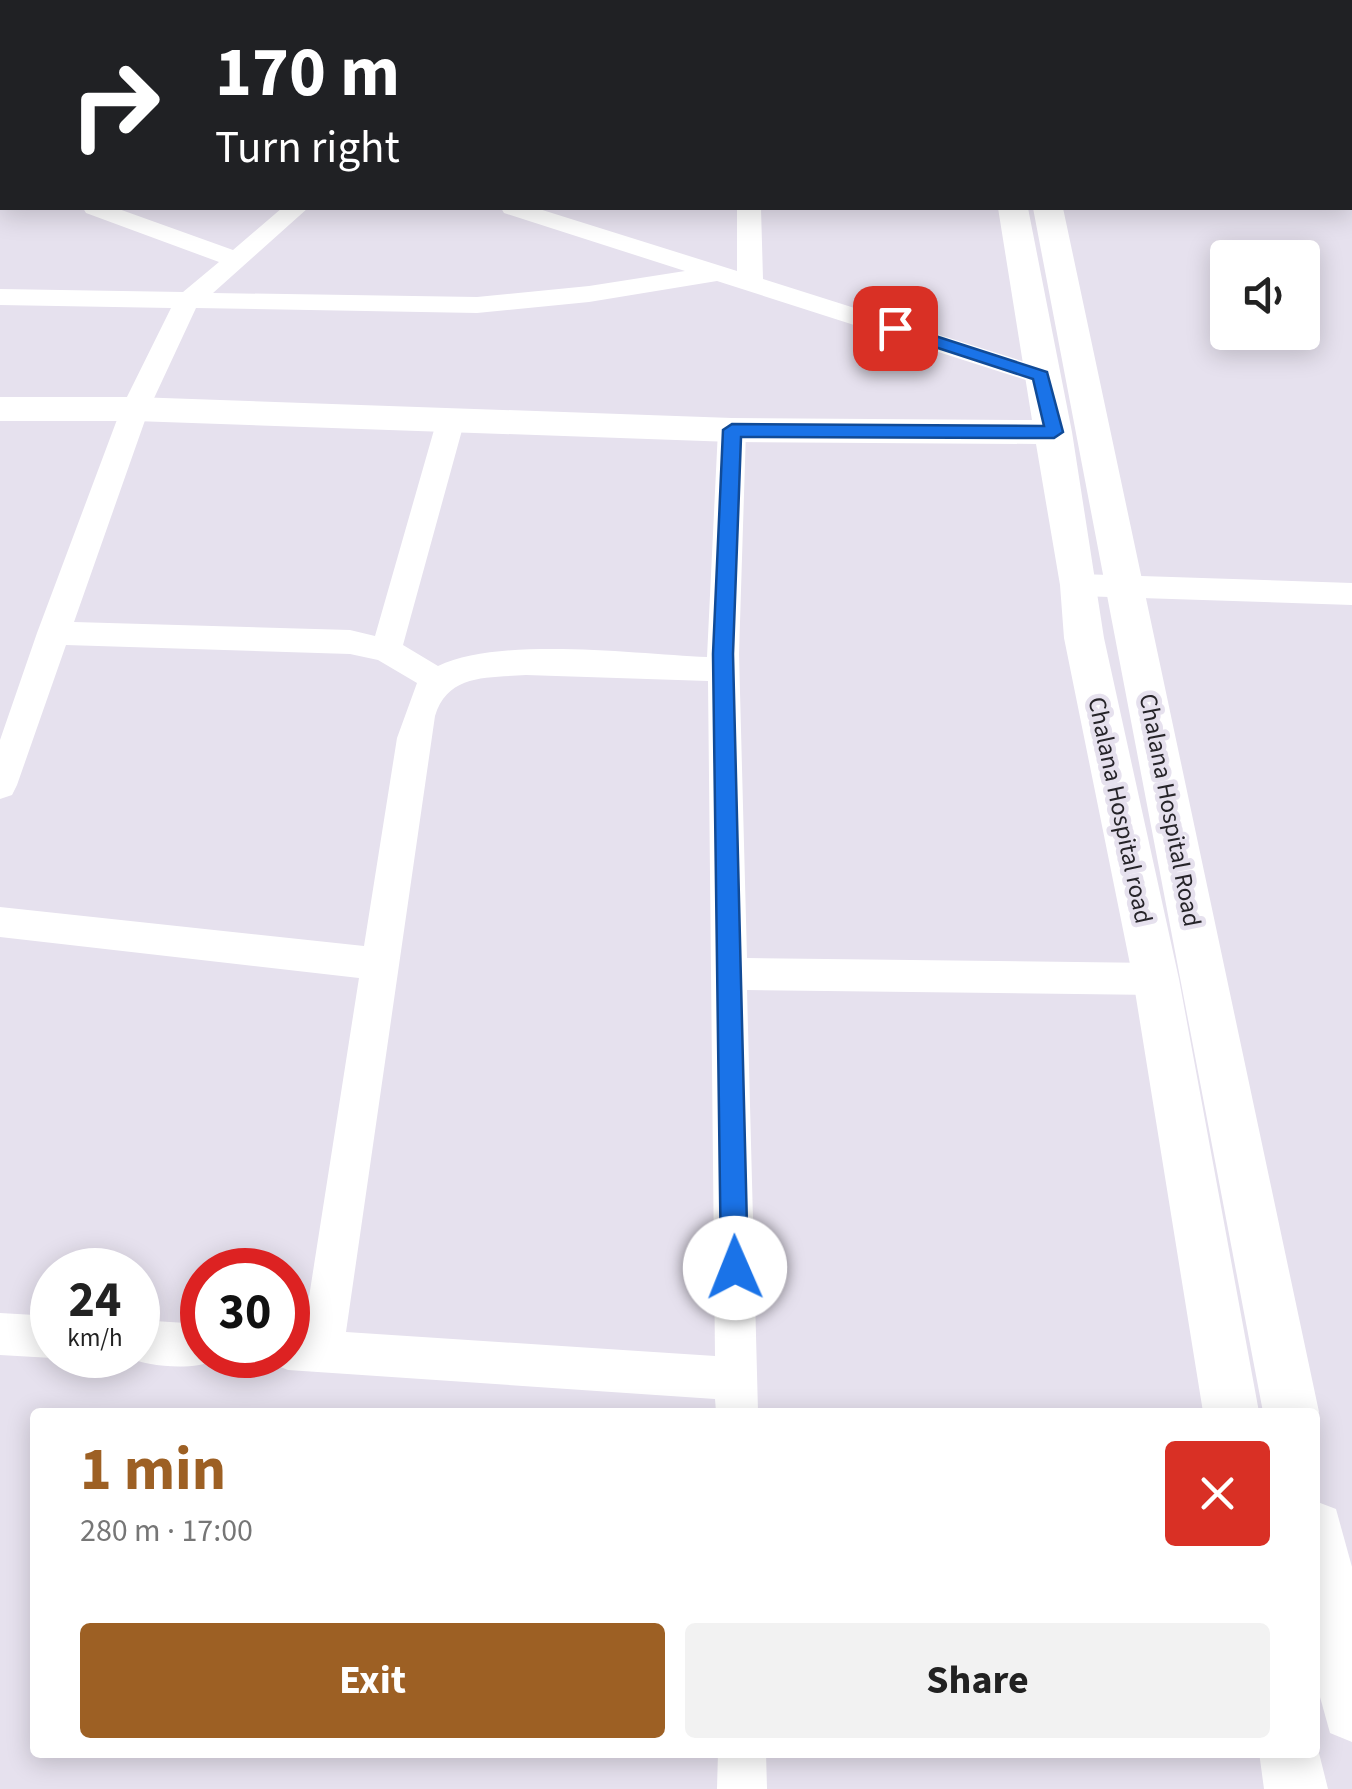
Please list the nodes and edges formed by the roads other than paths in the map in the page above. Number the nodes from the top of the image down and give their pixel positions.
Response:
1 (100, 210) edge
2 (294, 210) edge
3 (749, 210) edge
4 (1013, 210) edge
5 (1048, 210) edge
6 (543, 212) edge
7 (235, 260) junction
8 (722, 273) junction
9 (750, 280) junction
10 (0, 297) edge
11 (188, 301) junction
12 (1041, 376) junction
13 (0, 409) edge
14 (135, 409) junction
15 (450, 423) junction
16 (732, 430) junction
17 (1054, 432) junction
18 (1080, 585) junction
19 (1126, 587) junction
20 (1352, 594) edge
21 (52, 633) junction
22 (386, 650) junction
23 (724, 670) junction
24 (437, 680) junction
25 (0, 785) edge
26 (0, 922) edge
27 (380, 964) junction
28 (729, 974) junction
29 (1156, 979) junction
30 (310, 1324) edge
31 (0, 1334) edge
32 (30, 1336) edge
33 (310, 1351) edge
34 (737, 1396) edge
35 (1230, 1408) edge
36 (1290, 1408) edge
37 (1320, 1554) edge
38 (1352, 1711) edge
39 (742, 1758) edge
40 (1291, 1758) edge
41 (742, 1789) edge
42 (1296, 1789) edge

1 - 7 street
2 - 7 street
3 - 9 street
4 - 12 street, Chalana Hospital road
5 - 19 street, Chalana Hospital Road
6 - 8 street
7 - 11 street
8 - 9 street
8 - 11 street
9 - 12 street
10 - 11 street
11 - 14 street
12 - 17 street, Chalana Hospital road
13 - 14 street
14 - 15 street
14 - 21 street
15 - 16 street
15 - 22 street
16 - 17 street
16 - 23 street
17 - 18 street, Chalana Hospital road
18 - 19 street
18 - 29 street, Chalana Hospital road
19 - 20 street
19 - 36 street, Chalana Hospital Road
21 - 22 street
21 - 25 street
22 - 24 street
23 - 24 street
23 - 28 street
24 - 27 street
26 - 27 street
27 - 30 street
28 - 29 street
28 - 34 street
29 - 35 street, Chalana Hospital road
31 - 32 street
33 - 34 street
37 - 38 street
39 - 41 street
40 - 42 street

